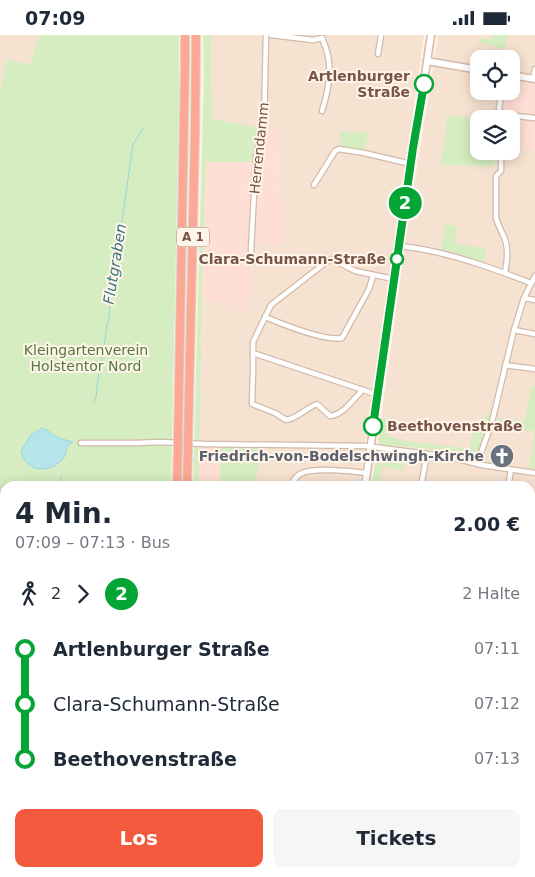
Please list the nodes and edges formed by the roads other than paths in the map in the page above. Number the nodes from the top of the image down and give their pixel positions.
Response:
1 (185, 35) edge
2 (196, 35) edge
3 (266, 35) edge
4 (271, 35) edge
5 (381, 35) edge
6 (431, 35) edge
7 (323, 36) edge
8 (378, 54) dead end
9 (427, 61) junction
10 (470, 68) edge
11 (535, 69) edge
12 (520, 77) edge
13 (534, 79) edge
14 (500, 100) edge
15 (322, 111) dead end
16 (535, 118) edge
17 (501, 160) edge
18 (411, 164) junction
19 (314, 185) dead end
20 (398, 246) junction
21 (252, 261) dead end
22 (505, 273) junction
23 (373, 276) junction
24 (535, 276) edge
25 (394, 279) junction
26 (531, 283) junction
27 (524, 298) junction
28 (535, 300) edge
29 (265, 317) junction
30 (514, 330) junction
31 (535, 334) edge
32 (253, 353) junction
33 (506, 365) junction
34 (535, 369) edge
35 (361, 390) junction
36 (378, 395) junction
37 (81, 443) dead end
38 (371, 447) junction
39 (427, 454) junction
40 (477, 464) junction
41 (511, 470) junction
42 (367, 473) junction
43 (535, 473) edge
44 (177, 481) edge
45 (187, 481) edge
46 (293, 481) edge
47 (366, 481) edge
48 (422, 481) edge
49 (509, 481) edge

1 - 44 highway, A 1
2 - 45 highway, A 1
3 - 21 street, Herrendamm
4 - 7 street
5 - 8 street
6 - 9 main road
7 - 15 street
9 - 10 main road
9 - 18 main road
11 - 13 street
12 - 13 main road
14 - 16 street
17 - 22 street
18 - 19 street
18 - 20 main road
20 - 22 street
20 - 25 main road
22 - 26 street
23 - 25 street
23 - 29 street
23 - 29 street
24 - 26 street
25 - 36 main road
26 - 27 street
27 - 28 street
27 - 30 street
29 - 32 street
30 - 31 street
30 - 33 street
32 - 35 street
32 - 35 street
33 - 34 street
33 - 40 street
35 - 36 street
36 - 38 main road
37 - 38 street
38 - 39 street
38 - 42 main road
39 - 40 street
39 - 48 street
40 - 41 street
41 - 43 street
41 - 49 street
42 - 46 street
42 - 47 main road

